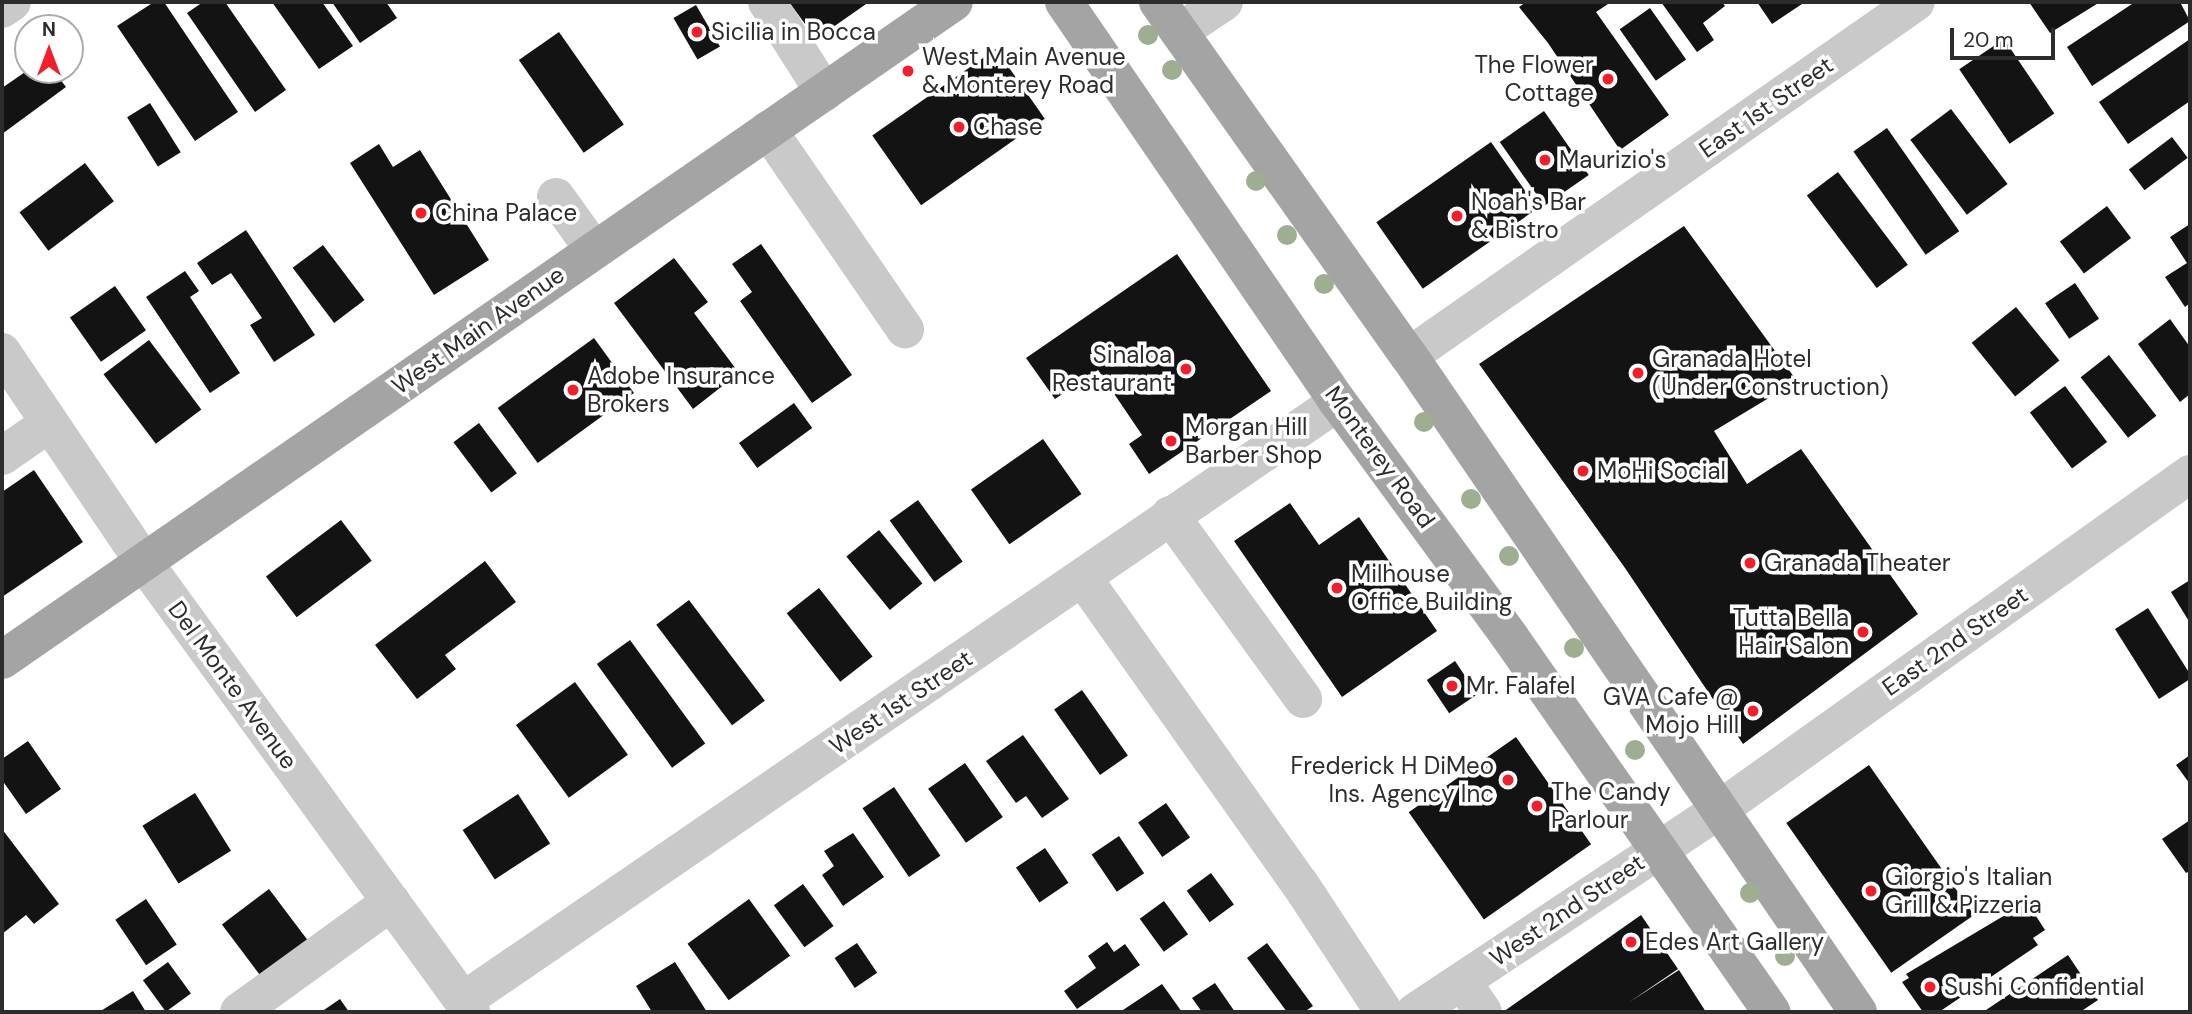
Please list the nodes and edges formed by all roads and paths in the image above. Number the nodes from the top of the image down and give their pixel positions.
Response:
1 (12, 2) edge
2 (767, 2) edge
3 (954, 2) edge
4 (1063, 2) edge
5 (1158, 2) edge
6 (1224, 2) edge
7 (1902, 6) edge
8 (2, 9) edge
9 (1179, 32) junction
10 (824, 92) junction
11 (768, 130) junction
12 (556, 197) dead end
13 (594, 250) junction
14 (905, 330) dead end
15 (2, 352) edge
16 (1409, 356) junction
17 (1338, 402) junction
18 (50, 423) junction
19 (2, 456) edge
20 (2190, 474) edge
21 (1170, 515) junction
22 (143, 561) junction
23 (1083, 578) junction
24 (2, 660) edge
25 (1303, 699) dead end
26 (1720, 809) junction
27 (1657, 850) junction
28 (391, 902) junction
29 (1462, 981) junction
30 (467, 1006) edge
31 (239, 1012) edge
32 (1384, 1012) edge
33 (1415, 1012) edge
34 (1483, 1012) edge
35 (1772, 1012) edge
36 (1858, 1012) edge

1 - 8 street
2 - 10 street
3 - 10 main road, West Main Avenue
4 - 17 main road, Monterey Road
5 - 9 main road
6 - 9 street
7 - 16 street, East 1st Street
9 - 16 main road
10 - 11 main road, West Main Avenue
11 - 13 main road, West Main Avenue
11 - 14 street
12 - 13 street
13 - 22 main road, West Main Avenue
15 - 18 street, Del Monte Avenue
16 - 26 main road
17 - 21 street, West 1st Street
17 - 27 main road, Monterey Road
18 - 19 street
18 - 22 street, Del Monte Avenue
20 - 26 street, East 2nd Street
21 - 23 street, West 1st Street
21 - 25 street
22 - 24 main road, West Main Avenue
22 - 28 street, Del Monte Avenue
23 - 30 street, West 1st Street
23 - 32 street
26 - 27 street, West 2nd Street
26 - 36 main road
27 - 29 street, West 2nd Street
27 - 35 main road, Monterey Road
28 - 30 street, Del Monte Avenue
28 - 31 street
29 - 33 street, West 2nd Street
29 - 34 street

